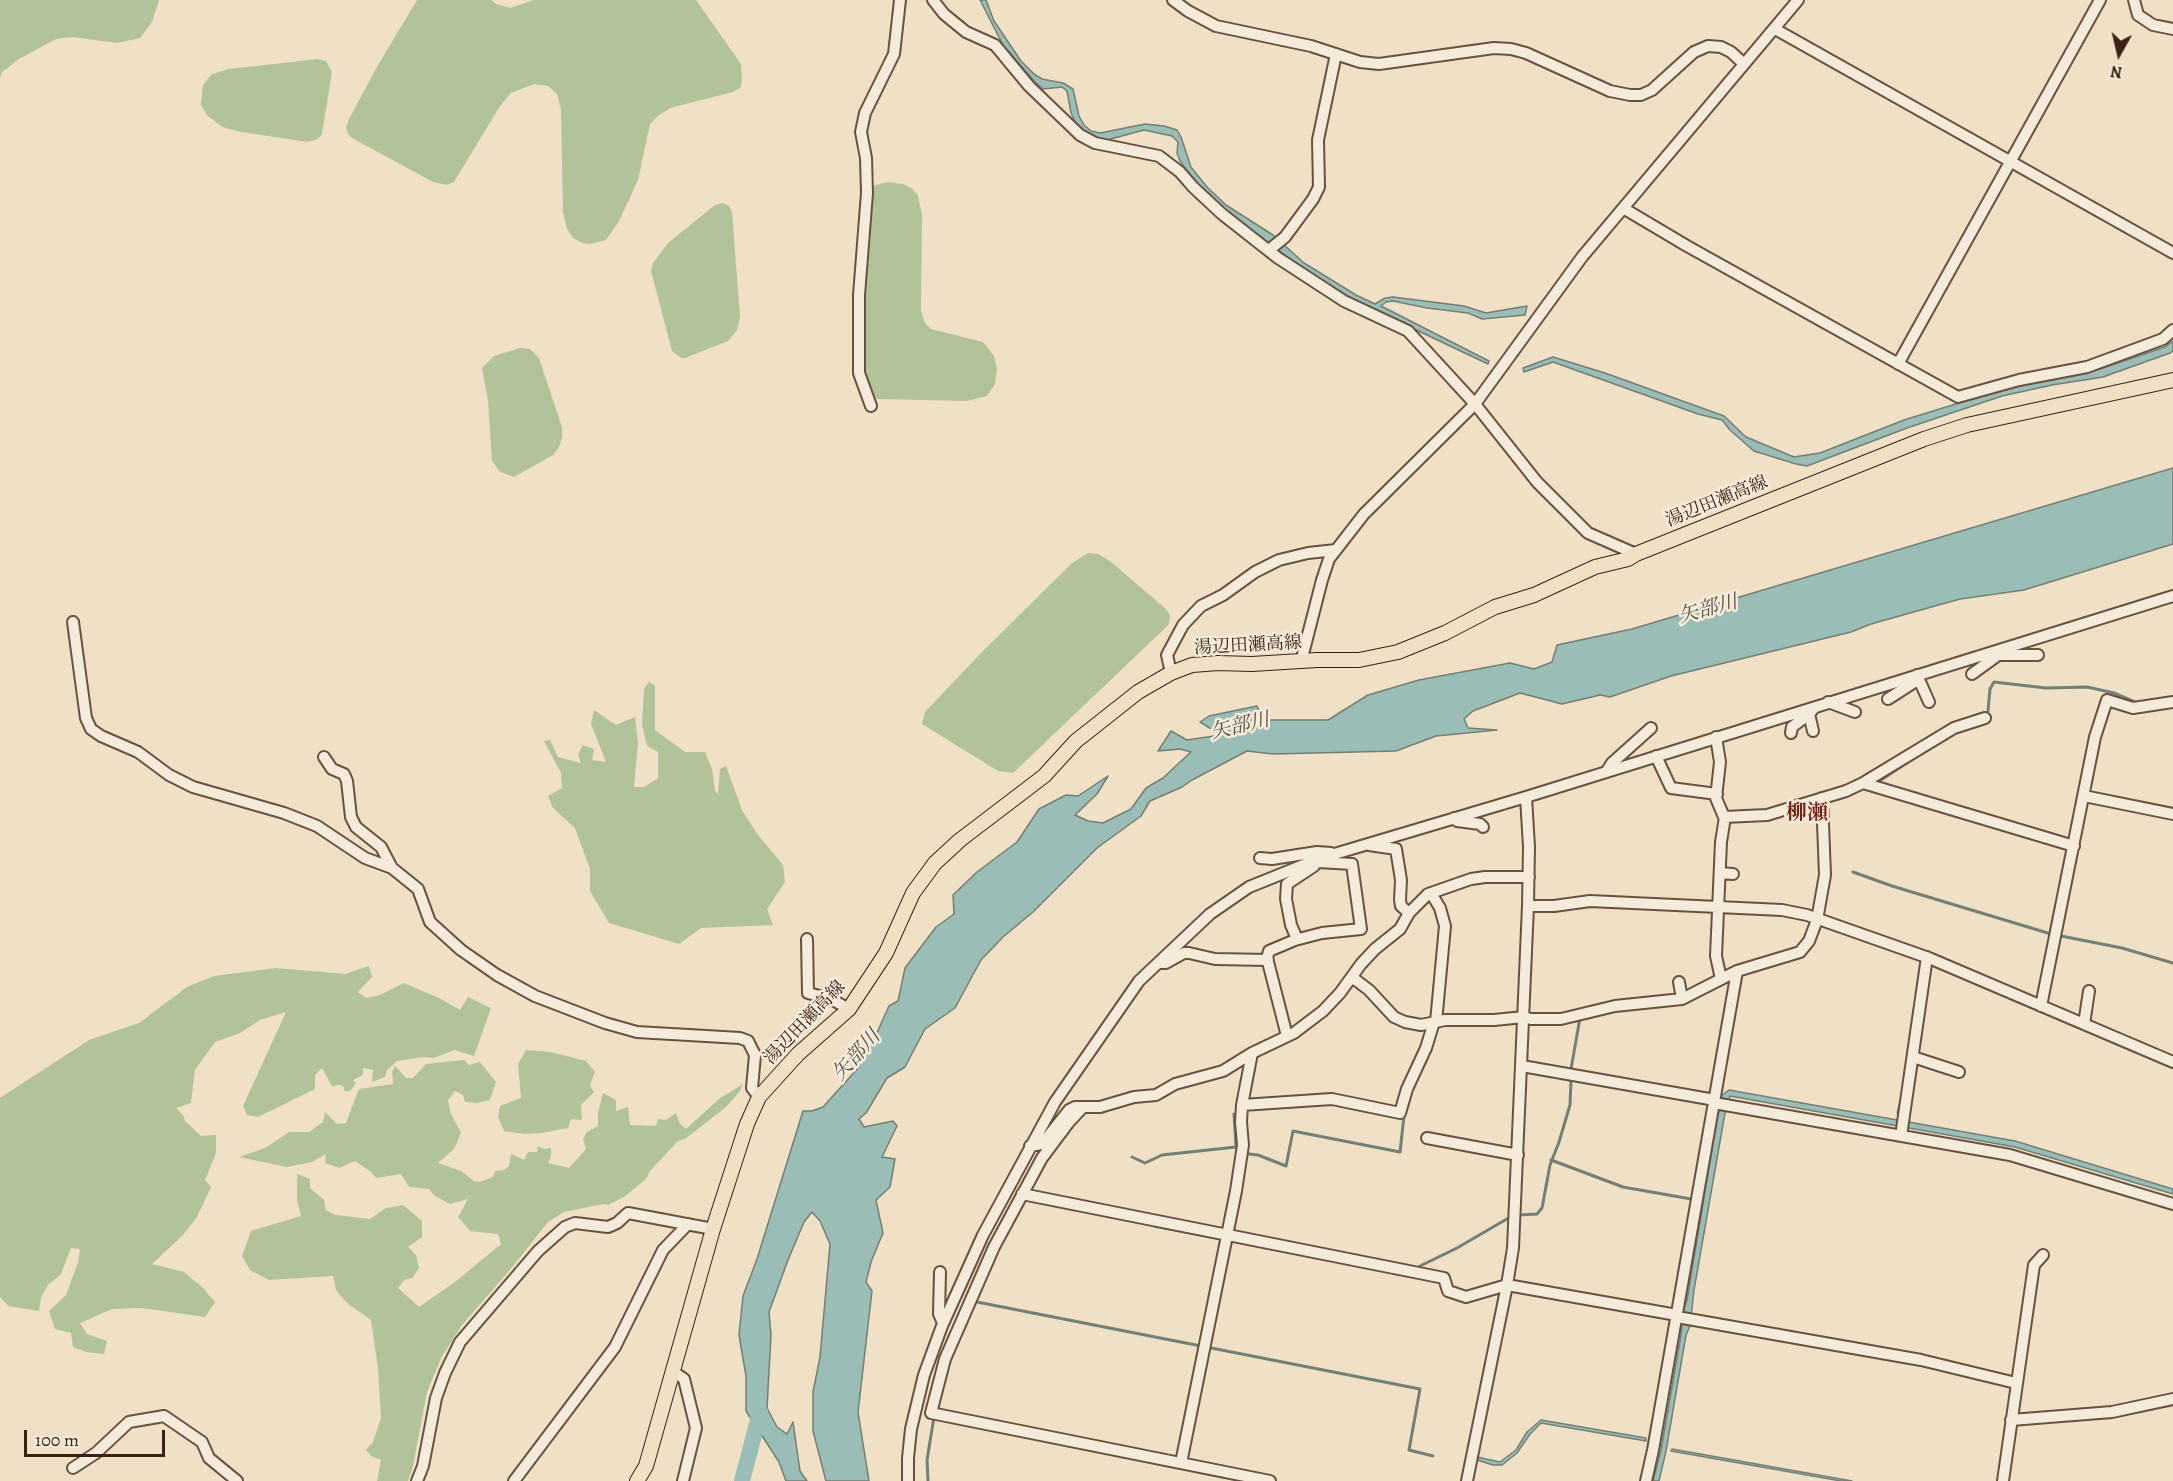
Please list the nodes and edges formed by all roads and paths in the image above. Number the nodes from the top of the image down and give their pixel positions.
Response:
1 (900, 0) edge
2 (933, 0) edge
3 (1173, 0) edge
4 (1798, 0) edge
5 (2100, 0) edge
6 (2134, 0) edge
7 (1774, 28) junction
8 (2173, 29) edge
9 (1335, 54) junction
10 (1744, 64) junction
11 (2010, 161) junction
12 (1623, 208) junction
13 (1269, 250) junction
14 (2173, 253) edge
15 (2173, 330) edge
16 (1898, 364) junction
17 (2173, 380) edge
18 (1475, 404) junction
19 (871, 406) dead end
20 (1336, 550) junction
21 (1636, 554) junction
22 (2173, 596) edge
23 (73, 622) dead end
24 (2003, 651) junction
25 (2038, 655) dead end
26 (1301, 662) junction
27 (1171, 673) junction
28 (1972, 674) dead end
29 (1918, 677) junction
30 (1888, 699) dead end
31 (1828, 702) junction
32 (1929, 702) dead end
33 (2173, 702) edge
34 (1813, 710) junction
35 (1855, 712) dead end
36 (1985, 718) dead end
37 (1651, 728) dead end
38 (1814, 731) dead end
39 (1791, 733) dead end
40 (1716, 737) junction
41 (1656, 756) junction
42 (320, 759) dead end
43 (1607, 771) junction
44 (1863, 783) junction
45 (1717, 794) junction
46 (2084, 796) junction
47 (1526, 797) junction
48 (1822, 798) junction
49 (2173, 814) edge
50 (1725, 817) junction
51 (1454, 818) junction
52 (1483, 828) dead end
53 (1366, 845) junction
54 (2074, 846) junction
55 (1338, 853) junction
56 (1260, 858) dead end
57 (1317, 862) junction
58 (392, 868) junction
59 (1720, 873) junction
60 (1734, 874) dead end
61 (1529, 877) junction
62 (1431, 893) junction
63 (1528, 906) junction
64 (1719, 908) junction
65 (1409, 913) junction
66 (1817, 920) junction
67 (807, 939) dead end
68 (1297, 939) junction
69 (1927, 957) junction
70 (1268, 960) junction
71 (1158, 963) junction
72 (1737, 971) junction
73 (1353, 978) junction
74 (1721, 979) junction
75 (1679, 982) dead end
76 (2089, 991) dead end
77 (1682, 999) junction
78 (2041, 1006) junction
79 (849, 1009) junction
80 (1524, 1017) junction
81 (1435, 1022) junction
82 (1918, 1023) junction
83 (2084, 1024) junction
84 (1924, 1034) dead end
85 (1287, 1036) junction
86 (1252, 1053) junction
87 (1913, 1057) junction
88 (2173, 1062) edge
89 (1522, 1066) junction
90 (1959, 1072) dead end
91 (759, 1097) junction
92 (1719, 1103) junction
93 (1242, 1105) junction
94 (1083, 1107) junction
95 (1902, 1128) junction
96 (1426, 1138) dead end
97 (1030, 1146) junction
98 (1518, 1155) junction
99 (1022, 1194) junction
100 (2173, 1204) edge
101 (688, 1224) junction
102 (713, 1229) junction
103 (1226, 1235) junction
104 (2043, 1255) dead end
105 (940, 1272) dead end
106 (1507, 1284) junction
107 (1682, 1317) junction
108 (944, 1323) junction
109 (674, 1372) junction
110 (2016, 1383) junction
111 (2173, 1399) edge
112 (2011, 1420) junction
113 (1181, 1463) junction
114 (72, 1468) dead end
115 (1222, 1476) edge
116 (237, 1481) edge
117 (417, 1481) edge
118 (514, 1481) edge
119 (637, 1481) edge
120 (683, 1481) edge
121 (908, 1481) edge
122 (1270, 1481) edge
123 (1467, 1481) edge
124 (1646, 1481) edge
125 (2003, 1481) edge

1 - 19 street
2 - 13 street
3 - 9 street
4 - 7 street
5 - 11 street
6 - 8 street
7 - 10 street
7 - 11 street
9 - 10 street
9 - 13 street
10 - 12 street
11 - 14 street
11 - 16 street
12 - 16 street
12 - 18 street
13 - 18 street
15 - 16 street
17 - 21 main road, 湯辺田瀬高線
18 - 20 street
18 - 21 street
20 - 26 street
20 - 27 street
21 - 26 main road, 湯辺田瀬高線
22 - 24 street
23 - 58 street
24 - 25 street
24 - 28 street
24 - 29 street
26 - 27 main road, 湯辺田瀬高線
27 - 79 main road, 湯辺田瀬高線
29 - 30 street
29 - 31 street
29 - 32 street
31 - 34 street
31 - 35 street
33 - 46 street
34 - 38 street
34 - 39 street
34 - 40 street
36 - 44 street
37 - 43 street
40 - 41 street
40 - 45 street
41 - 43 street
41 - 45 street
42 - 58 street
43 - 47 street
44 - 48 street
44 - 54 street
45 - 50 street
46 - 49 street
46 - 54 street
47 - 51 street
47 - 61 street
48 - 50 street
48 - 66 street
50 - 59 street
51 - 52 street
51 - 53 street
53 - 55 street
53 - 65 street
54 - 78 street
55 - 56 street
55 - 57 street
57 - 68 street
57 - 68 street
57 - 71 street
58 - 91 street
59 - 60 street
59 - 64 street
61 - 62 street
61 - 63 street
62 - 65 street
62 - 81 street
63 - 64 street
63 - 80 street
64 - 66 street
64 - 74 street
65 - 73 street
66 - 69 street
66 - 72 street
67 - 79 street
68 - 70 street
69 - 78 street
69 - 82 street
70 - 71 street
70 - 85 street
71 - 97 street
72 - 74 street
72 - 92 street
73 - 81 street
73 - 85 street
74 - 77 street
75 - 77 street
76 - 83 street
77 - 80 street
78 - 83 street
79 - 91 main road, 湯辺田瀬高線
80 - 81 street
80 - 89 street
81 - 93 street
82 - 84 street
82 - 87 street
83 - 88 street
85 - 86 street
86 - 93 street
86 - 94 street
87 - 90 street
87 - 95 street
89 - 92 street
89 - 98 street
91 - 102 main road, 湯辺田瀬高線
92 - 95 street
92 - 107 street
93 - 103 street
94 - 97 street
94 - 99 street
95 - 100 street
96 - 98 street
97 - 108 street
98 - 106 street
99 - 103 street
99 - 113 street
101 - 102 street
101 - 117 street
101 - 118 street
102 - 109 main road, 湯辺田瀬高線
103 - 106 street
103 - 113 street
104 - 110 street
105 - 108 street
106 - 107 street
106 - 123 street
107 - 110 street
107 - 124 street
108 - 121 street
109 - 119 main road, 湯辺田瀬高線
109 - 120 street
110 - 112 street
111 - 112 street
112 - 125 street
113 - 115 street
114 - 116 street
115 - 122 street

